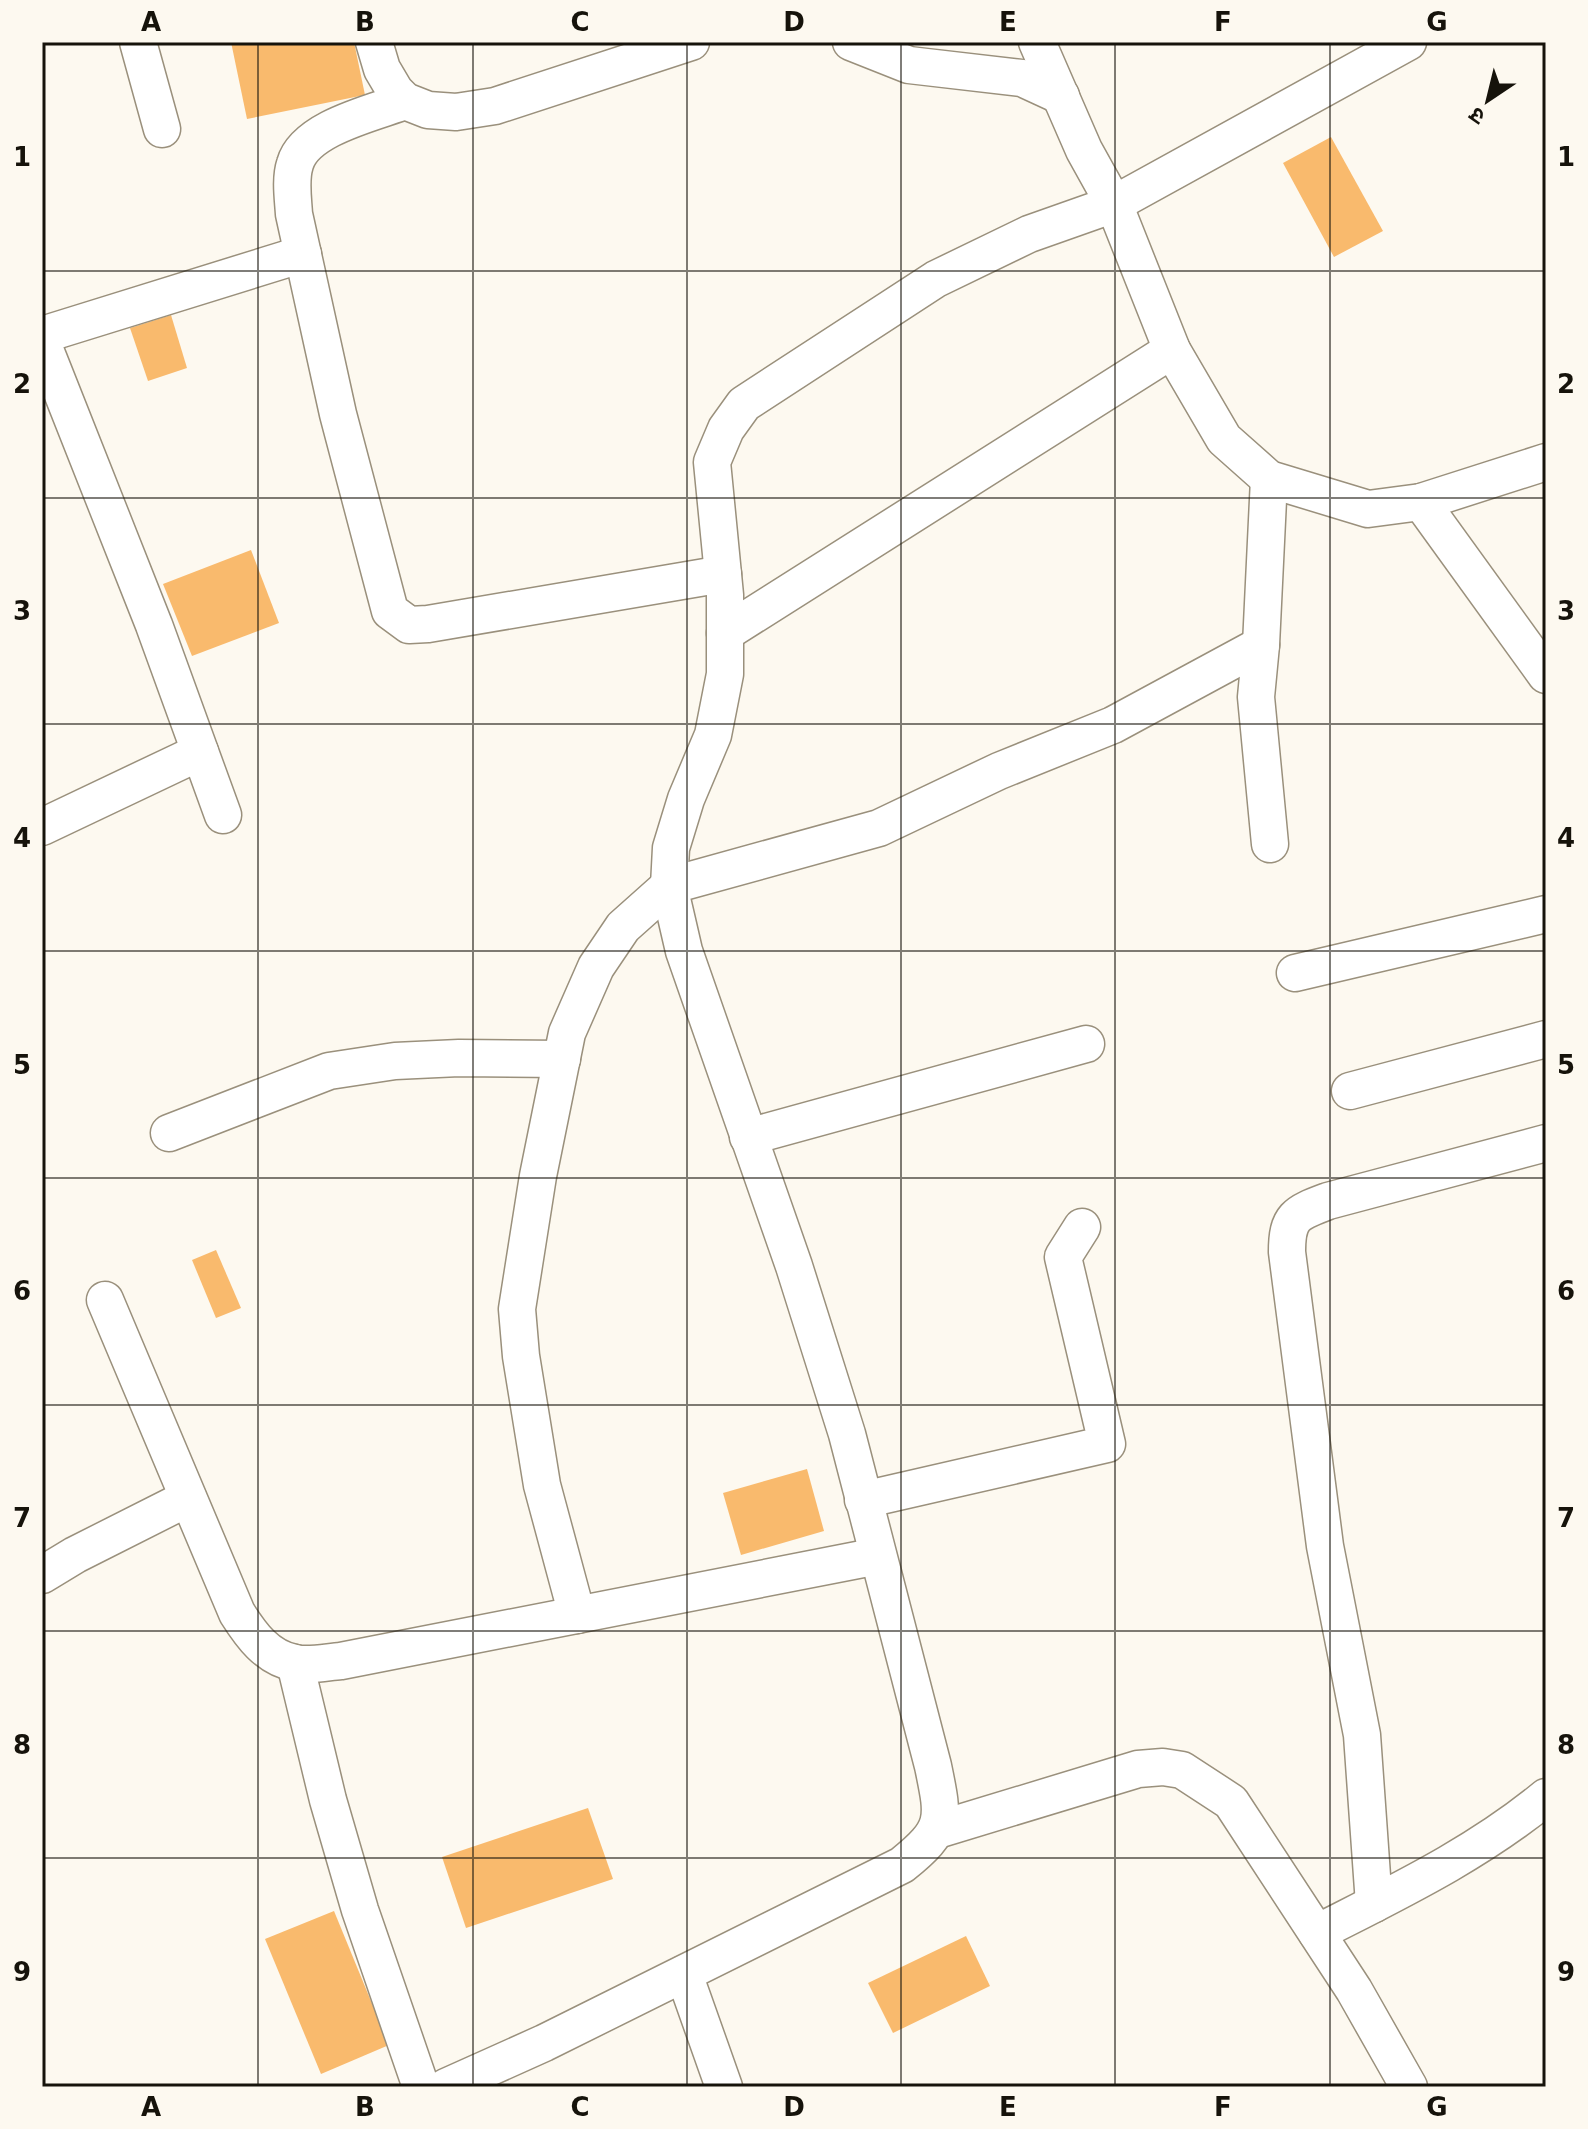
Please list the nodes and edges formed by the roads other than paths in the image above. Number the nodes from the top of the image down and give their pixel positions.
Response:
1 (138, 42) edge
2 (374, 42) edge
3 (691, 42) edge
4 (851, 42) edge
5 (1037, 42) edge
6 (1408, 42) edge
7 (1061, 96) junction
8 (405, 101) junction
9 (162, 129) dead end
10 (1114, 204) junction
11 (303, 254) junction
12 (42, 335) edge
13 (42, 342) edge
14 (1172, 350) junction
15 (1546, 462) edge
16 (1269, 479) junction
17 (1421, 502) junction
18 (723, 574) junction
19 (725, 633) junction
20 (1261, 645) junction
21 (1546, 675) edge
22 (200, 752) junction
23 (223, 815) dead end
24 (42, 827) edge
25 (1270, 844) dead end
26 (669, 886) junction
27 (1546, 914) edge
28 (1295, 973) dead end
29 (1546, 1039) edge
30 (1086, 1044) dead end
31 (562, 1059) junction
32 (1350, 1091) dead end
33 (169, 1133) dead end
34 (748, 1137) junction
35 (1546, 1143) edge
36 (1082, 1227) dead end
37 (105, 1300) dead end
38 (188, 1498) junction
39 (863, 1500) junction
40 (878, 1556) junction
41 (42, 1575) edge
42 (577, 1615) junction
43 (295, 1663) junction
44 (1546, 1797) edge
45 (937, 1830) junction
46 (1374, 1904) junction
47 (1317, 1933) junction
48 (684, 1974) junction
49 (421, 2087) edge
50 (446, 2087) edge
51 (724, 2087) edge
52 (1409, 2087) edge

1 - 9 street
2 - 8 street
3 - 8 street
4 - 7 street
5 - 7 street
6 - 10 street
7 - 10 street
8 - 11 street
10 - 14 street
10 - 18 street
11 - 12 street
11 - 18 street
13 - 22 street
14 - 16 street
14 - 19 street
15 - 17 street
16 - 17 street
16 - 20 street
17 - 21 street
18 - 19 street
19 - 26 street
20 - 25 street
20 - 26 street
22 - 23 street
22 - 24 street
26 - 31 street
26 - 34 street
27 - 28 street
29 - 32 street
30 - 34 street
31 - 33 street
31 - 42 street
34 - 39 street
35 - 46 street
36 - 39 street
37 - 38 street
38 - 41 street
38 - 43 street
39 - 40 street
40 - 42 street
40 - 45 street
42 - 43 street
43 - 49 street
44 - 46 street
45 - 47 street
45 - 48 street
46 - 47 street
47 - 52 street
48 - 50 street
48 - 51 street

